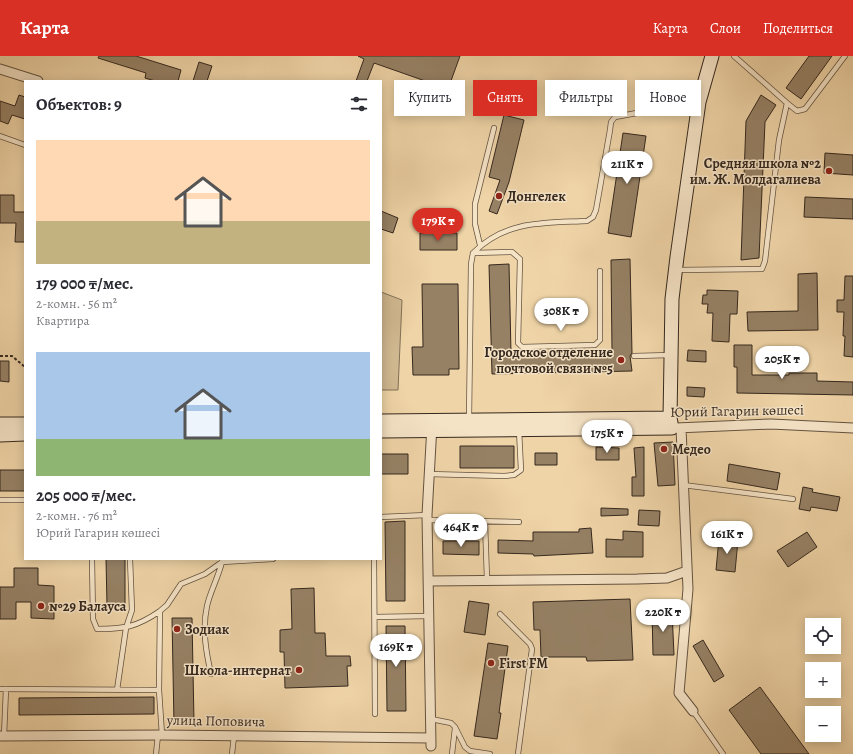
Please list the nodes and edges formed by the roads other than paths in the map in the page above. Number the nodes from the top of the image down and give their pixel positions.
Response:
1 (712, 56) edge
2 (734, 56) edge
3 (844, 56) edge
4 (0, 69) edge
5 (35, 80) edge
6 (701, 95) edge
7 (787, 103) junction
8 (635, 113) edge
9 (697, 116) edge
10 (494, 128) dead end
11 (0, 136) edge
12 (24, 145) edge
13 (480, 245) junction
14 (473, 253) junction
15 (676, 270) junction
16 (600, 271) dead end
17 (671, 355) junction
18 (634, 356) dead end
19 (382, 421) edge
20 (0, 424) edge
21 (24, 424) edge
22 (519, 424) junction
23 (432, 425) junction
24 (469, 425) junction
25 (674, 425) junction
26 (853, 428) edge
27 (382, 431) edge
28 (24, 434) edge
29 (0, 435) edge
30 (428, 474) junction
31 (683, 485) junction
32 (794, 499) dead end
33 (0, 500) edge
34 (24, 500) edge
35 (382, 517) edge
36 (427, 517) junction
37 (485, 522) junction
38 (519, 522) dead end
39 (92, 560) edge
40 (130, 560) edge
41 (222, 560) edge
42 (374, 560) edge
43 (687, 571) junction
44 (487, 579) junction
45 (429, 581) junction
46 (160, 611) junction
47 (500, 614) dead end
48 (429, 616) junction
49 (375, 617) junction
50 (126, 628) junction
51 (211, 674) dead end
52 (0, 689) edge
53 (6, 689) junction
54 (117, 690) junction
55 (159, 690) junction
56 (692, 711) joint
57 (375, 714) dead end
58 (431, 719) junction
59 (455, 727) junction
60 (160, 735) junction
61 (2, 736) edge
62 (234, 736) junction
63 (156, 754) edge
64 (232, 754) edge
65 (452, 754) edge
66 (490, 754) edge
67 (518, 754) edge
68 (723, 754) edge

1 - 6 main road
2 - 7 lane
3 - 7 lane
4 - 5 street
7 - 15 lane
8 - 13 lane
9 - 15 main road
10 - 13 lane
11 - 12 lane
13 - 14 lane
14 - 16 lane
14 - 24 lane
15 - 17 main road
17 - 18 lane
17 - 25 main road
19 - 23 main road, Юрий Гагарин көшесі
20 - 21 main road
22 - 24 main road, Юрий Гагарин көшесі
22 - 25 main road, Юрий Гагарин көшесі
22 - 30 lane
23 - 24 main road, Юрий Гагарин көшесі
23 - 27 main road, Юрий Гагарин көшесі
23 - 30 street
25 - 26 street, Юрий Гагарин көшесі
25 - 31 street
28 - 29 main road
30 - 36 street
31 - 32 lane
31 - 43 street
33 - 34 lane
35 - 36 lane
36 - 37 lane
36 - 45 street
37 - 38 lane
37 - 44 lane
39 - 50 lane
40 - 50 lane
41 - 46 lane
41 - 51 lane
42 - 49 lane
43 - 44 street
43 - 56 street
44 - 45 street
45 - 48 street
46 - 50 lane
46 - 55 lane
47 - 67 lane
48 - 49 lane
48 - 58 street
49 - 57 lane
50 - 54 lane
52 - 53 lane
53 - 54 lane
53 - 61 lane
54 - 55 lane
55 - 60 lane
56 - 68 lane
58 - 59 lane
58 - 62 street, улица Поповича
59 - 65 lane
59 - 66 lane
60 - 61 street, улица Поповича
60 - 62 street, улица Поповича
60 - 63 lane
62 - 64 lane

